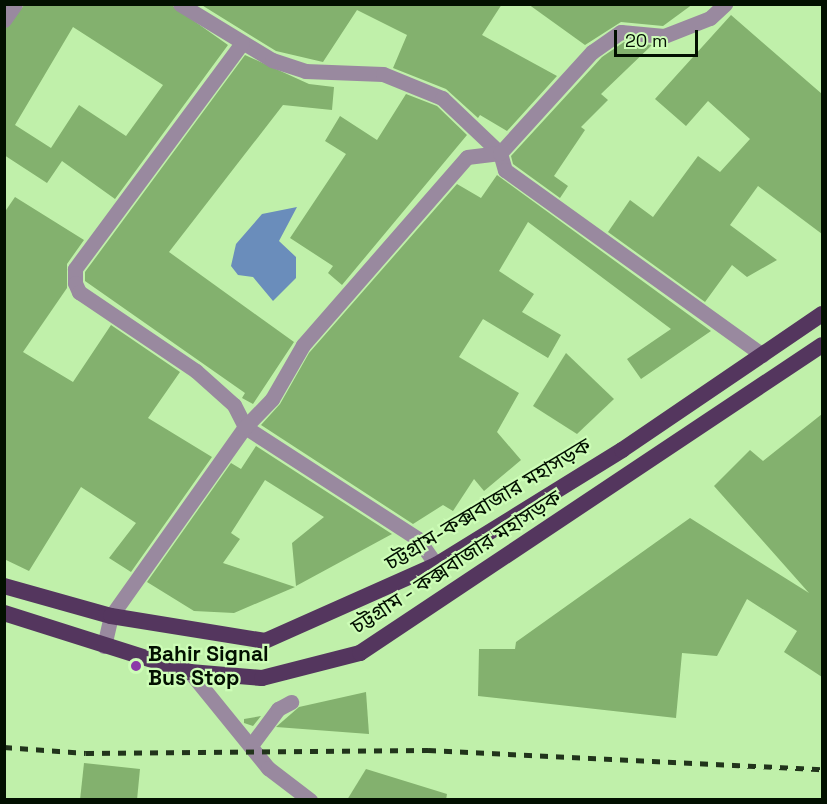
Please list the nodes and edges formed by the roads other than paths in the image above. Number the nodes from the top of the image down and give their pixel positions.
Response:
1 (15, 4) edge
2 (180, 4) edge
3 (725, 4) edge
4 (4, 20) edge
5 (242, 43) junction
6 (500, 153) junction
7 (822, 314) edge
8 (822, 345) edge
9 (762, 355) junction
10 (245, 427) junction
11 (436, 565) junction
12 (4, 586) edge
13 (4, 614) edge
14 (111, 616) junction
15 (104, 646) junction
16 (190, 672) junction
17 (291, 702) dead end
18 (252, 744) junction
19 (310, 800) edge

1 - 4 street
2 - 5 street
3 - 6 street
5 - 6 street
5 - 10 street
6 - 9 street
6 - 10 street
7 - 9 highway, চট্টগ্রাম-কক্সবাজার মহাসড়ক
8 - 16 highway, চট্টগ্রাম - কক্সবাজার মহাসড়ক
9 - 11 highway, চট্টগ্রাম-কক্সবাজার মহাসড়ক
10 - 11 street
10 - 14 street
11 - 14 highway, চট্টগ্রাম-কক্সবাজার মহাসড়ক
12 - 14 highway, চট্টগ্রাম-কক্সবাজার মহাসড়ক
13 - 15 highway, চট্টগ্রাম - কক্সবাজার মহাসড়ক
14 - 15 street
15 - 16 highway, চট্টগ্রাম - কক্সবাজার মহাসড়ক
16 - 18 street
17 - 18 street
18 - 19 street

